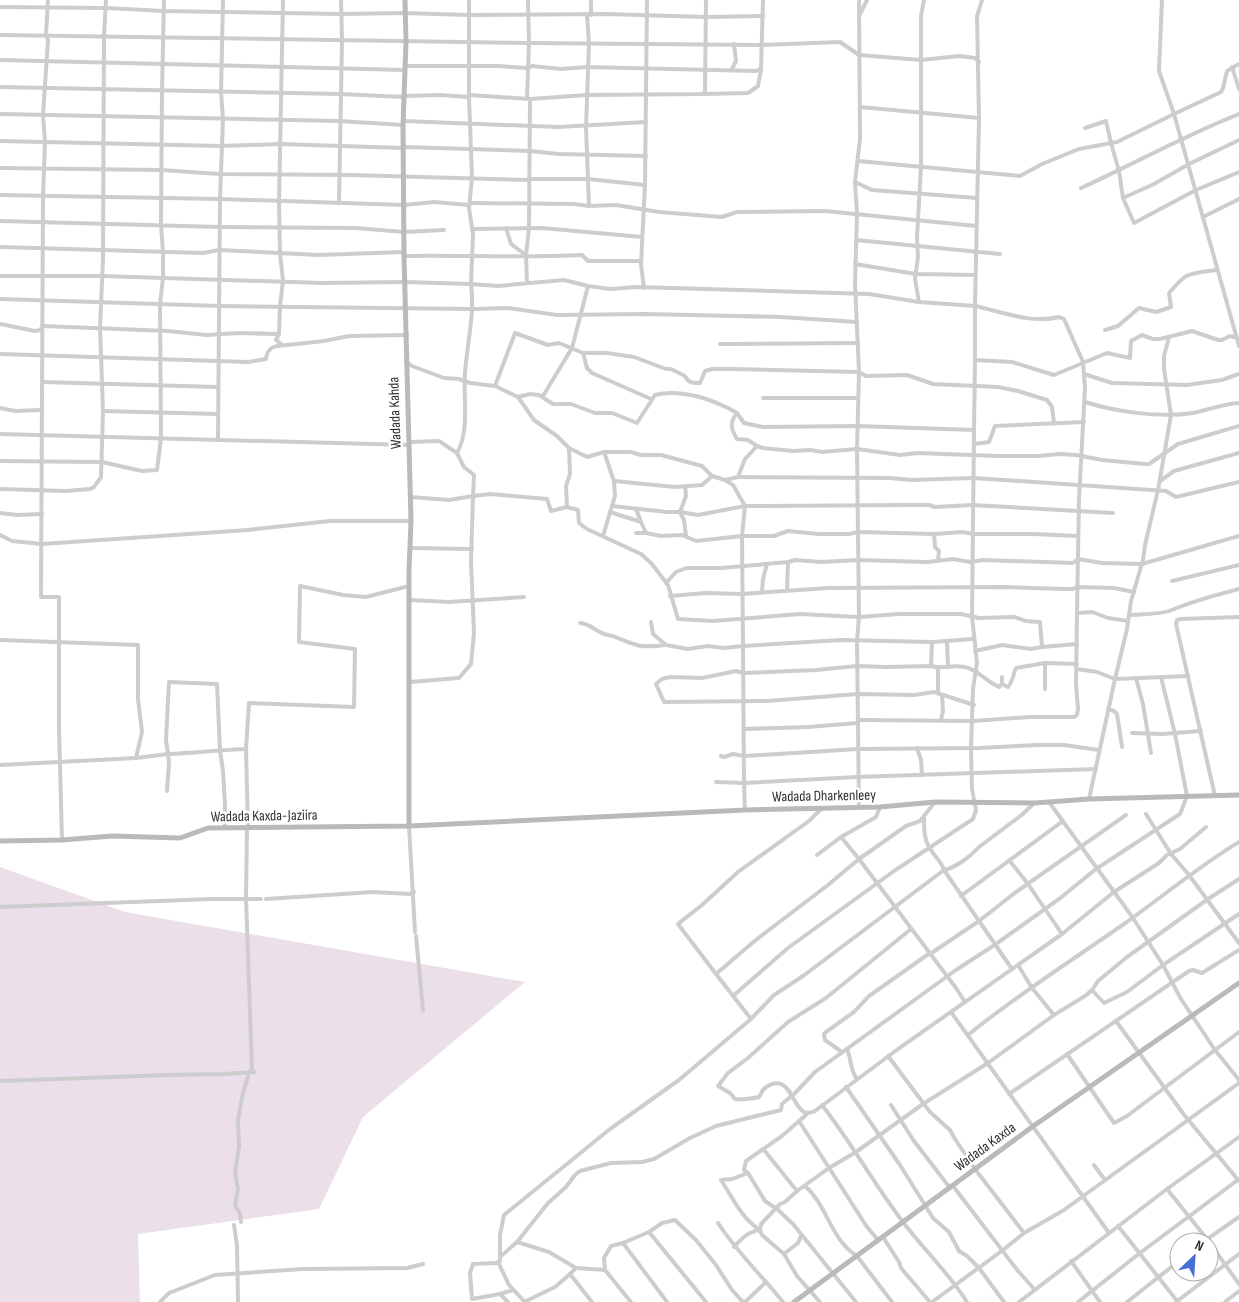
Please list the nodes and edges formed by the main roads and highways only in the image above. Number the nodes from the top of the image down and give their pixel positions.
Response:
1 (405, 0) edge
2 (1239, 795) edge
3 (409, 826) junction
4 (0, 841) edge
5 (1239, 983) edge
6 (794, 1302) edge

1 - 3 main road, Wadada Kahda
2 - 3 main road, Wadada Dharkenleey
3 - 4 main road, Wadada Kaxda-Jaziira
5 - 6 main road, Wadada Kaxda

